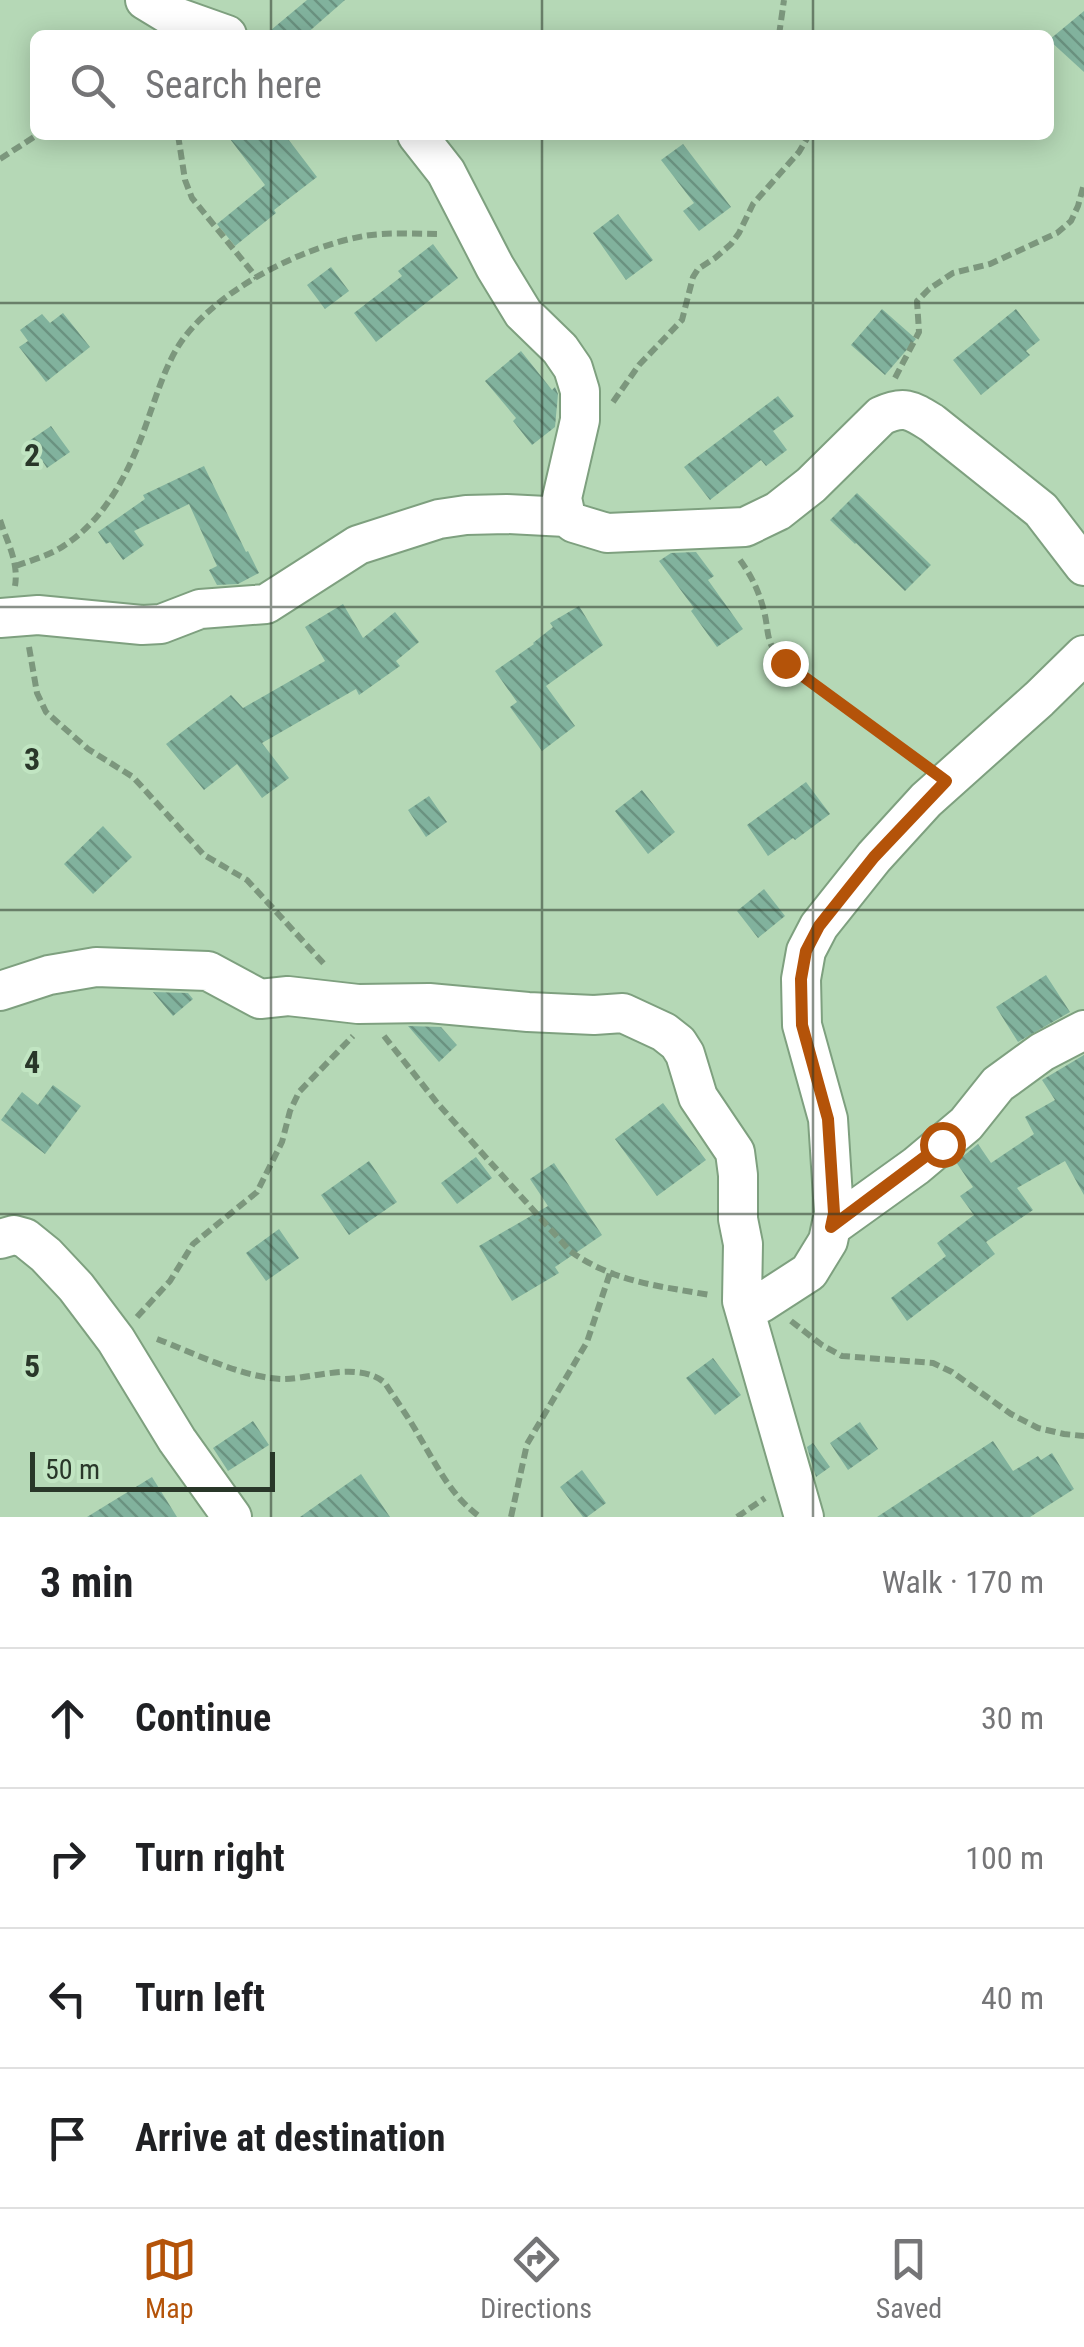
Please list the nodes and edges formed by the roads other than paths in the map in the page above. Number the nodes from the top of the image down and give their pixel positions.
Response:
1 (145, 0) edge
2 (213, 30) edge
3 (421, 140) edge
4 (566, 516) junction
5 (1084, 566) edge
6 (8, 617) edge
7 (1084, 655) edge
8 (0, 992) edge
9 (1084, 1030) edge
10 (831, 1227) junction
11 (0, 1240) edge
12 (751, 1302) junction
13 (232, 1517) edge
14 (804, 1517) edge

1 - 2 street
3 - 4 street
4 - 5 street
4 - 6 street
7 - 10 street
8 - 12 street
9 - 10 street
10 - 12 street
11 - 13 street
12 - 14 street

